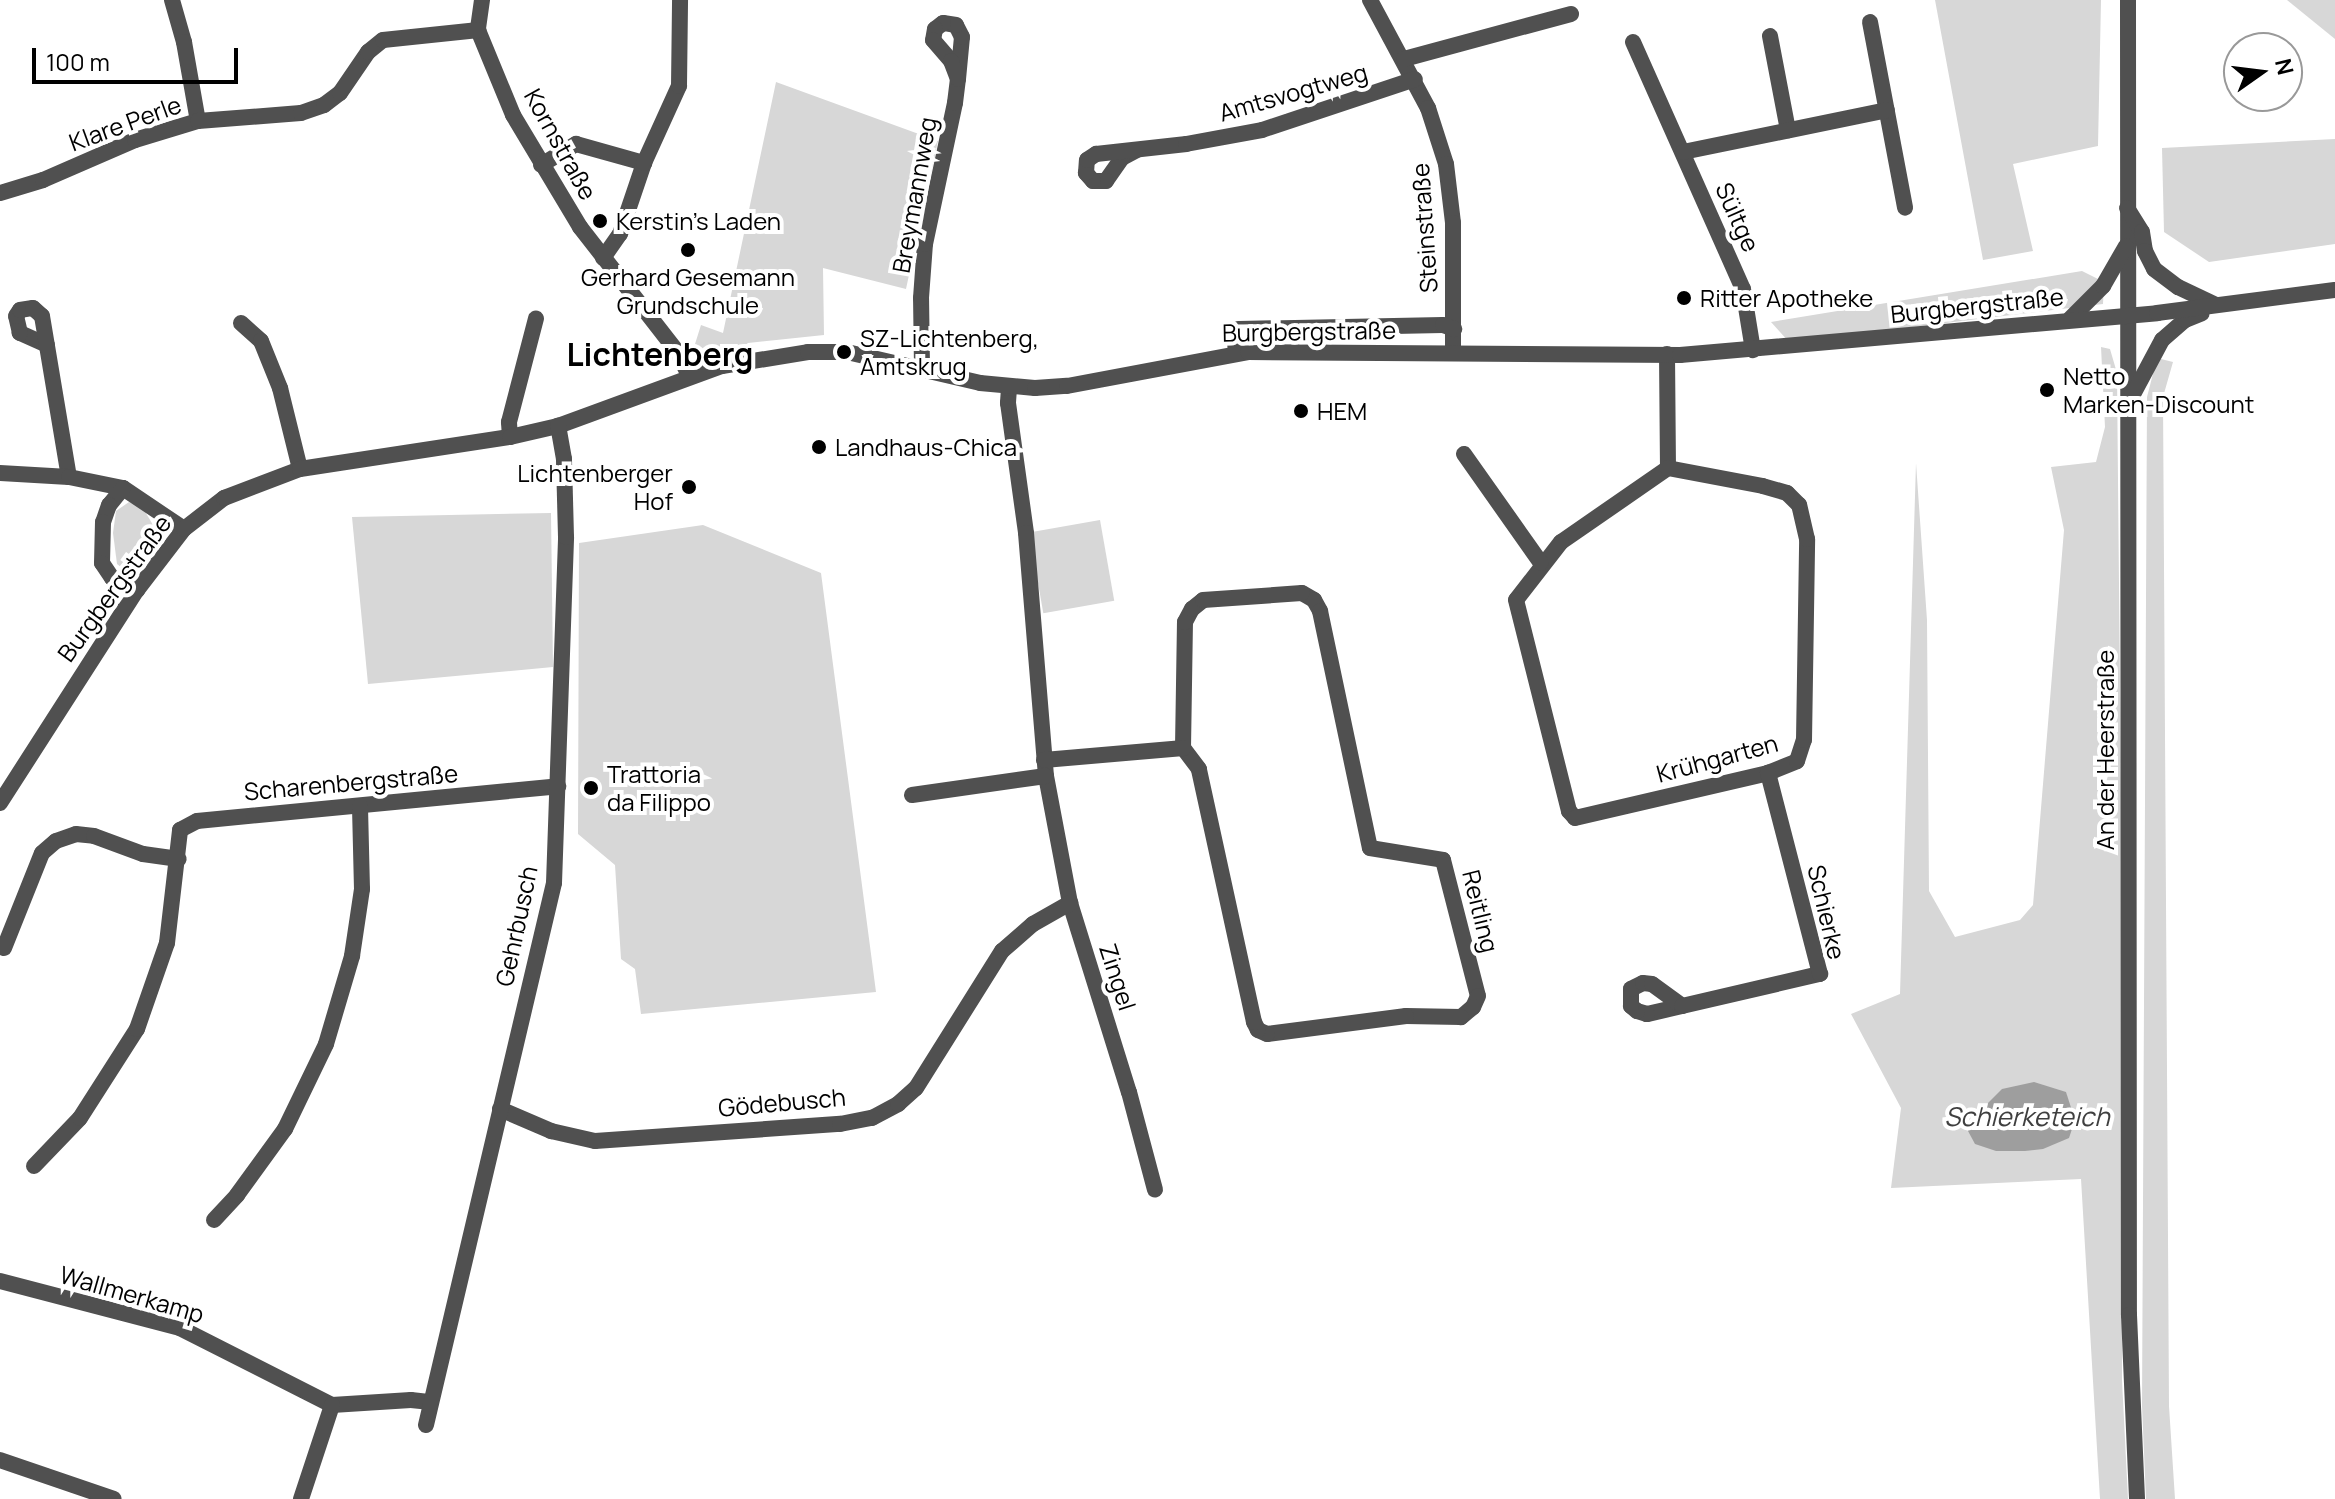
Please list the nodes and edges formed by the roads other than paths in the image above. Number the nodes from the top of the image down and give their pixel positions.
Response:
1 (172, 0) edge
2 (482, 0) edge
3 (680, 0) edge
4 (1370, 0) edge
5 (2128, 0) edge
6 (1571, 14) dead end
7 (1870, 22) dead end
8 (478, 30) junction
9 (1770, 36) dead end
10 (1633, 42) dead end
11 (1404, 59) junction
12 (958, 79) dead end
13 (1415, 79) junction
14 (1887, 110) junction
15 (198, 121) junction
16 (1788, 130) junction
17 (1137, 150) dead end
18 (1683, 152) junction
19 (644, 163) junction
20 (541, 165) junction
21 (0, 193) edge
22 (1905, 208) dead end
23 (2127, 208) junction
24 (2127, 245) junction
25 (603, 258) junction
26 (2335, 290) edge
27 (2218, 306) junction
28 (2127, 315) junction
29 (536, 318) dead end
30 (2069, 319) junction
31 (241, 323) dead end
32 (1454, 329) junction
33 (47, 345) dead end
34 (1753, 350) junction
35 (1236, 353) junction
36 (1453, 353) junction
37 (1667, 354) junction
38 (922, 367) junction
39 (689, 376) junction
40 (1009, 388) junction
41 (2128, 403) junction
42 (558, 426) junction
43 (510, 437) junction
44 (1464, 454) dead end
45 (1668, 468) junction
46 (300, 469) junction
47 (0, 473) edge
48 (69, 477) junction
49 (123, 488) junction
50 (184, 529) junction
51 (1541, 563) junction
52 (137, 590) junction
53 (1183, 748) junction
54 (1045, 768) junction
55 (1768, 773) junction
56 (558, 786) junction
57 (912, 795) dead end
58 (0, 803) edge
59 (360, 806) junction
60 (179, 859) junction
61 (1070, 903) junction
62 (4, 948) dead end
63 (1682, 1006) dead end
64 (500, 1109) junction
65 (34, 1166) dead end
66 (1155, 1190) dead end
67 (214, 1220) dead end
68 (0, 1281) edge
69 (431, 1402) junction
70 (332, 1405) junction
71 (426, 1425) dead end
72 (0, 1460) edge
73 (114, 1499) edge
74 (301, 1499) edge
75 (2137, 1499) edge

1 - 15 street
2 - 8 street, Kornstraße
3 - 19 street
4 - 11 street, Steinstraße
5 - 23 street, An der Heerstraße
6 - 11 street
7 - 14 street
8 - 15 street, Klare Perle
8 - 20 street, Kornstraße
9 - 16 street
10 - 18 street, Sültge
11 - 13 street, Steinstraße
12 - 38 street, Breymannweg
13 - 17 street, Amtsvogtweg
13 - 32 street, Steinstraße
14 - 16 street
14 - 22 street
15 - 21 street, Klare Perle
16 - 18 street
18 - 34 street, Sültge
19 - 20 street
19 - 25 street
20 - 25 street, Kornstraße
23 - 24 street, An der Heerstraße
23 - 27 street
24 - 28 street, An der Heerstraße
24 - 30 street
25 - 39 street, Kornstraße
26 - 27 street
27 - 28 street, Burgbergstraße
27 - 41 street
28 - 30 street, Burgbergstraße
28 - 41 street, An der Heerstraße
29 - 43 street
30 - 34 street, Burgbergstraße
31 - 46 street
32 - 35 street
32 - 36 street, Steinstraße
33 - 48 street
34 - 37 street, Burgbergstraße
35 - 36 street, Burgbergstraße
35 - 40 street, Burgbergstraße
36 - 37 street, Burgbergstraße
37 - 45 street
38 - 39 street, Burgbergstraße
38 - 40 street, Burgbergstraße
39 - 42 street, Burgbergstraße
40 - 54 street, Zingel
41 - 75 street, An der Heerstraße
42 - 43 street, Burgbergstraße
42 - 56 street, Gehrbusch
43 - 46 street, Burgbergstraße
44 - 51 street
45 - 51 street, Krühgarten
45 - 55 street, Krühgarten
46 - 50 street, Burgbergstraße
47 - 48 street
48 - 49 street
49 - 50 street
49 - 52 street
50 - 52 street, Burgbergstraße
51 - 55 street, Krühgarten
52 - 58 street, Burgbergstraße
53 - 53 street, Reitling
53 - 54 street
54 - 57 street
54 - 61 street, Zingel
55 - 63 street, Schierke
56 - 59 street, Scharenbergstraße
56 - 64 street, Gehrbusch
59 - 60 street, Scharenbergstraße
59 - 67 street
60 - 62 street
60 - 65 street
61 - 64 street, Gödebusch
61 - 66 street, Zingel
64 - 69 street, Gehrbusch
68 - 70 street, Wallmerkamp
69 - 70 street
69 - 71 street, Gehrbusch
70 - 74 street
72 - 73 street

